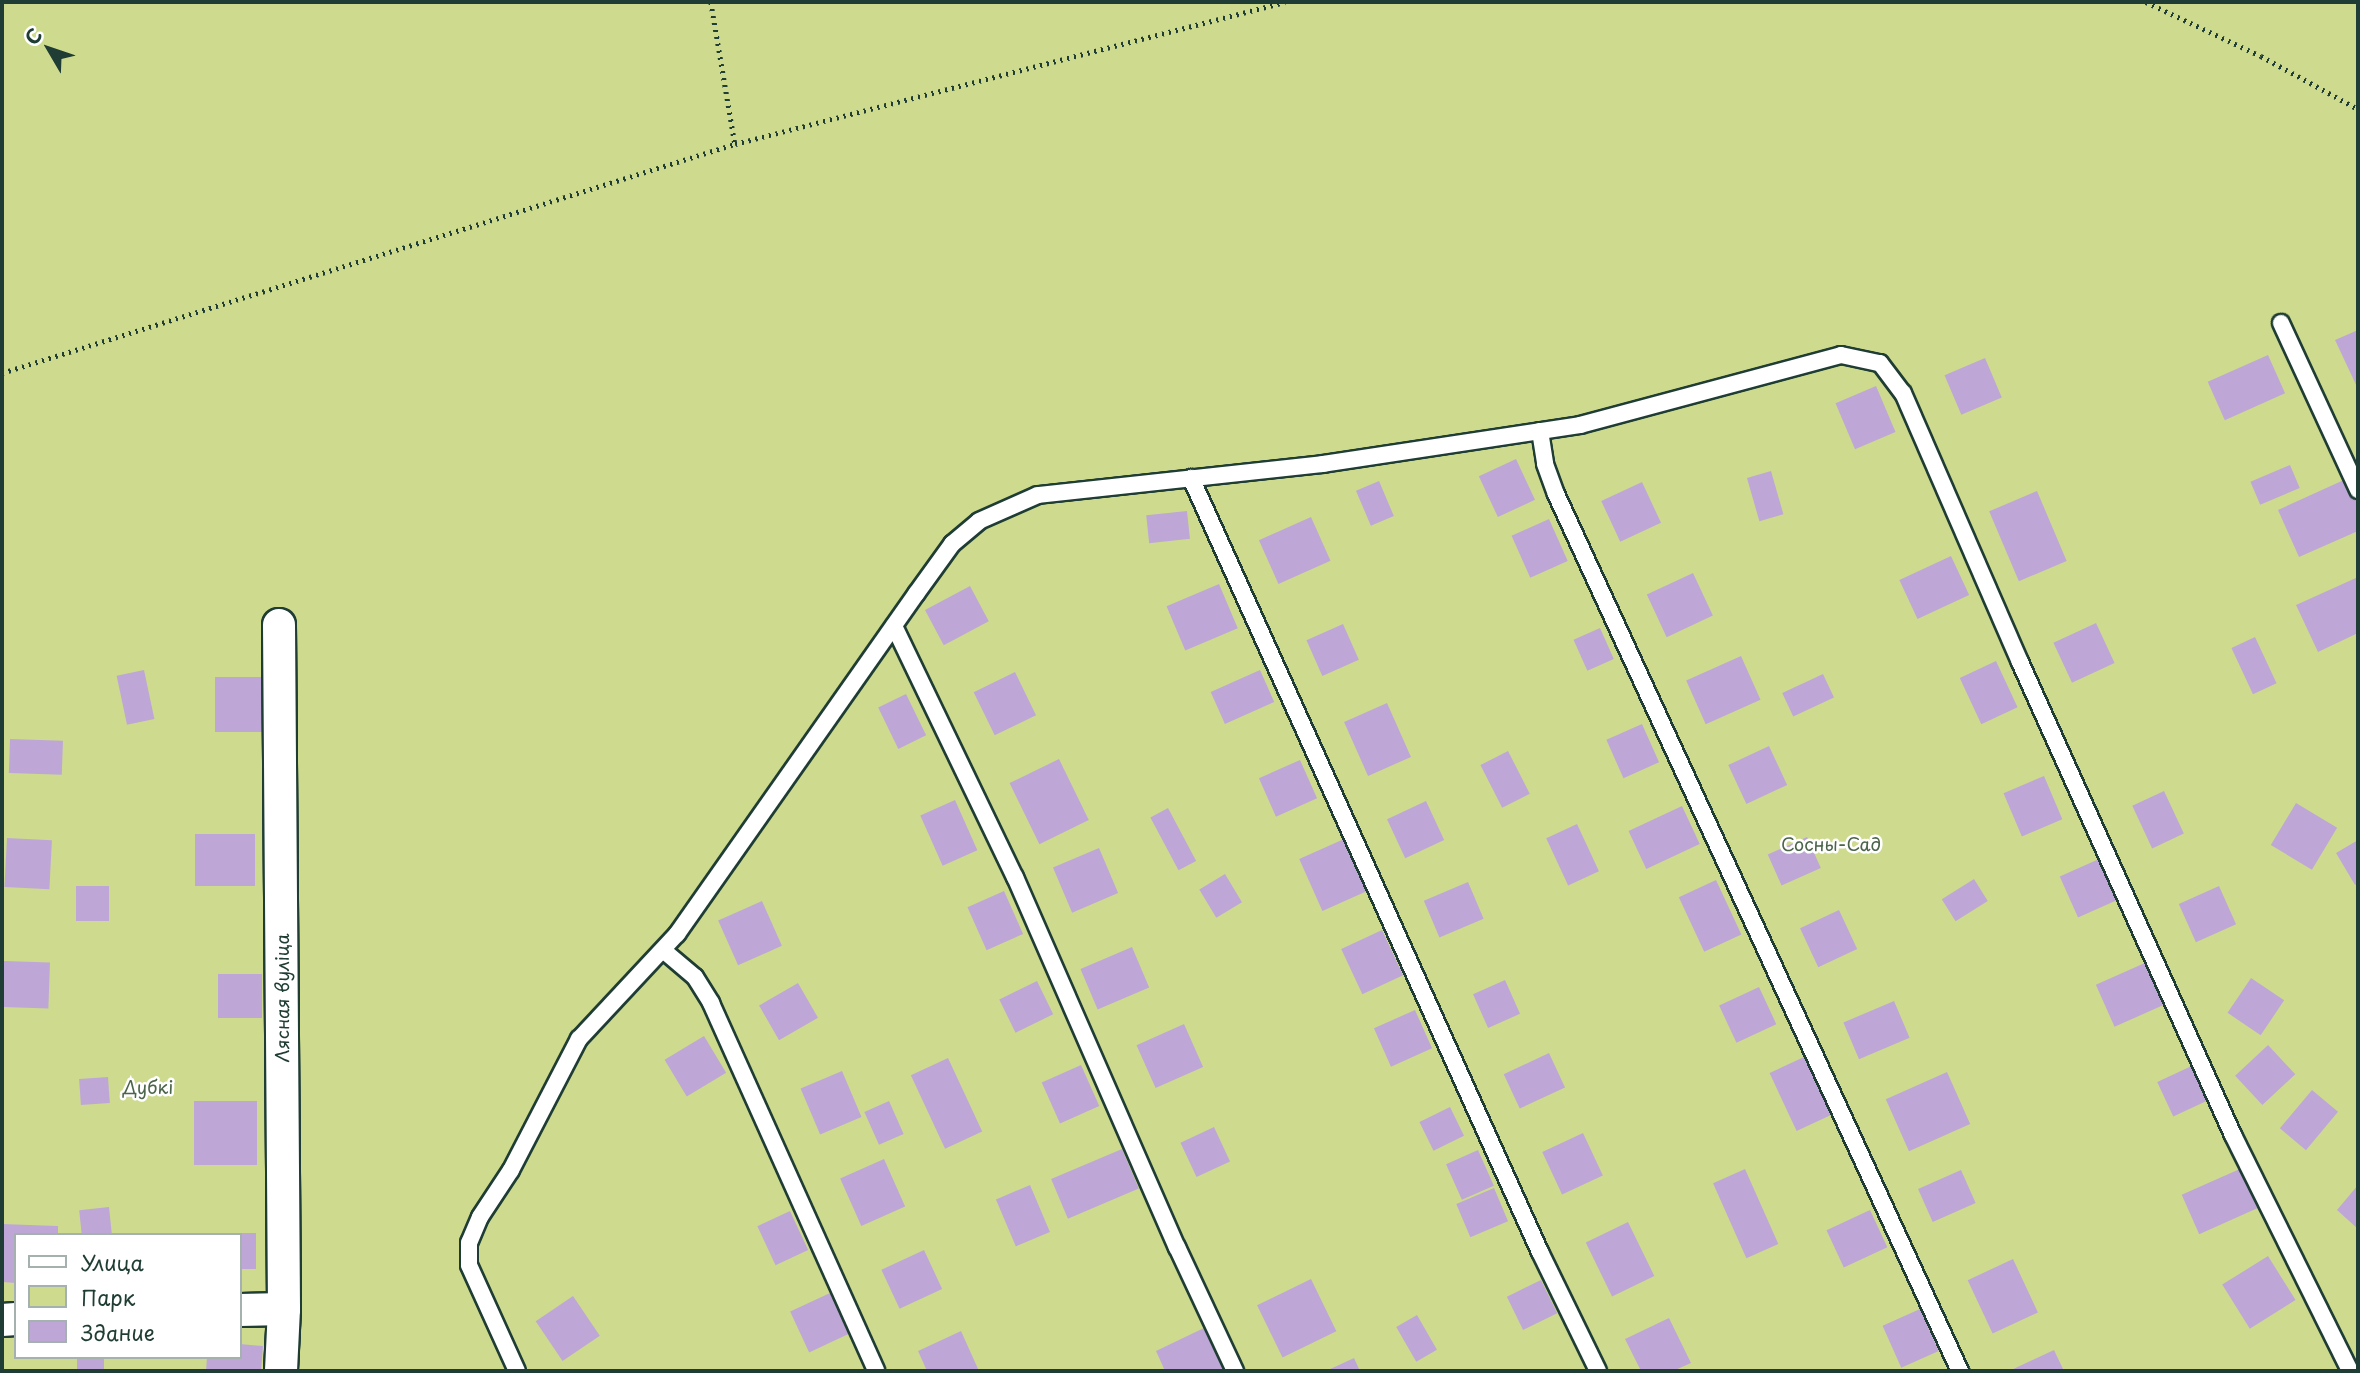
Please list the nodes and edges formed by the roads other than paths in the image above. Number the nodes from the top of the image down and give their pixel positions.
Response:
1 (2281, 323) dead end
2 (1540, 431) junction
3 (1191, 478) junction
4 (2358, 490) edge
5 (279, 625) dead end
6 (894, 626) junction
7 (663, 950) junction
8 (284, 1309) junction
9 (242, 1310) edge
10 (281, 1371) edge
11 (517, 1371) edge
12 (876, 1371) edge
13 (1235, 1371) edge
14 (1598, 1371) edge
15 (1960, 1371) edge
16 (2350, 1371) edge

1 - 4 lane
2 - 3 lane
2 - 15 lane
2 - 16 lane
3 - 6 lane
3 - 14 lane
5 - 8 street, Лясная вуліца
6 - 7 lane
6 - 13 lane
7 - 11 lane
7 - 12 lane
8 - 9 street
8 - 10 street, Лясная вуліца

